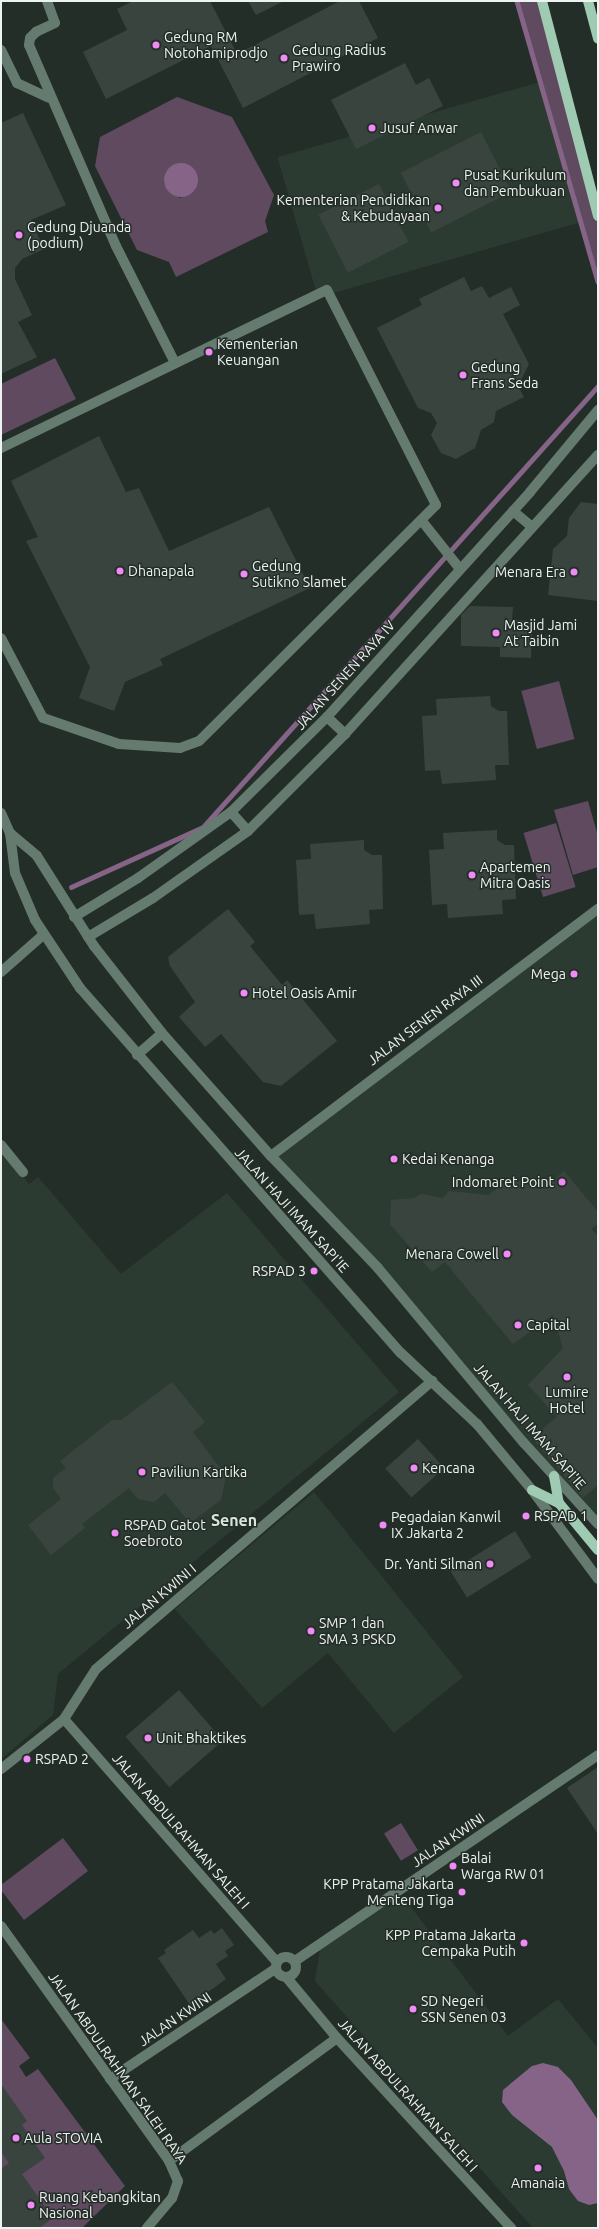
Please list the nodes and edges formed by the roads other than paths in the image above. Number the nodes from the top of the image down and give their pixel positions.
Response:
1 (47, 1) edge
2 (542, 1) edge
3 (588, 1) edge
4 (596, 25) edge
5 (598, 38) edge
6 (1, 50) edge
7 (49, 98) junction
8 (598, 216) edge
9 (176, 363) junction
10 (598, 410) edge
11 (1, 448) edge
12 (598, 455) edge
13 (513, 510) junction
14 (422, 521) junction
15 (531, 526) junction
16 (460, 569) junction
17 (1, 638) edge
18 (327, 718) junction
19 (345, 734) junction
20 (231, 812) junction
21 (1, 813) edge
22 (248, 831) junction
23 (10, 833) junction
24 (598, 909) edge
25 (74, 917) junction
26 (43, 935) junction
27 (88, 937) junction
28 (1, 972) edge
29 (162, 1033) junction
30 (137, 1055) junction
31 (1, 1145) edge
32 (271, 1156) junction
33 (23, 1172) dead end
34 (432, 1381) junction
35 (554, 1476) junction
36 (532, 1490) junction
37 (559, 1503) junction
38 (598, 1524) edge
39 (598, 1550) edge
40 (598, 1579) edge
41 (64, 1719) junction
42 (598, 1755) edge
43 (1, 1769) edge
44 (1, 1926) edge
45 (295, 1961) junction
46 (276, 1965) junction
47 (287, 1978) junction
48 (337, 2038) junction
49 (110, 2079) junction
50 (169, 2161) junction
51 (148, 2228) edge
52 (510, 2228) edge

1 - 7 street
2 - 8 main road
3 - 4 main road
4 - 5 main road
6 - 7 street
7 - 9 street
9 - 11 street
9 - 14 street
10 - 13 street, JALAN SENEN RAYA IV
12 - 15 street
13 - 15 street
13 - 16 street, JALAN SENEN RAYA IV
14 - 16 street
14 - 17 street
15 - 19 street
16 - 18 street, JALAN SENEN RAYA IV
18 - 19 street
18 - 20 street, JALAN SENEN RAYA IV
19 - 22 street
20 - 22 street
20 - 25 street, JALAN SENEN RAYA IV
21 - 23 street, JALAN HAJI IMAM SAPI'IE
22 - 27 street
23 - 25 street, JALAN HAJI IMAM SAPI'IE
23 - 26 street, JALAN HAJI IMAM SAPI'IE
24 - 32 street, JALAN SENEN RAYA III
25 - 27 street, JALAN HAJI IMAM SAPI'IE
26 - 28 street
26 - 30 street, JALAN HAJI IMAM SAPI'IE
27 - 29 street, JALAN HAJI IMAM SAPI'IE
29 - 30 street
29 - 32 street, JALAN HAJI IMAM SAPI'IE
30 - 34 street, JALAN HAJI IMAM SAPI'IE
31 - 33 street
32 - 35 street, JALAN HAJI IMAM SAPI'IE
34 - 36 street, JALAN HAJI IMAM SAPI'IE
34 - 41 street, JALAN KWINI I
35 - 37 main road
35 - 38 street, JALAN HAJI IMAM SAPI'IE
36 - 37 main road
36 - 40 street, JALAN HAJI IMAM SAPI'IE
37 - 39 main road
41 - 43 street
41 - 46 street, JALAN ABDULRAHMAN SALEH I
42 - 45 street, JALAN KWINI
44 - 49 street, JALAN ABDULRAHMAN SALEH RAYA
45 - 46 street
45 - 47 street
46 - 47 street
46 - 49 street, JALAN KWINI
47 - 48 street, JALAN ABDULRAHMAN SALEH I
48 - 50 street
48 - 52 street, JALAN ABDULRAHMAN SALEH I
49 - 50 street, JALAN ABDULRAHMAN SALEH RAYA
50 - 51 street, JALAN ABDULRAHMAN SALEH RAYA

